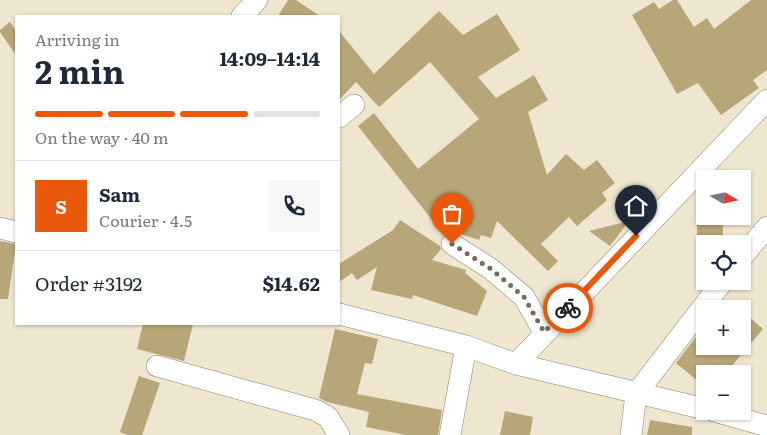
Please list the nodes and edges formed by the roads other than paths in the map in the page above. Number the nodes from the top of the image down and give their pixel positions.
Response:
1 (257, 0) edge
2 (243, 15) edge
3 (767, 100) edge
4 (767, 227) edge
5 (0, 228) edge
6 (15, 232) edge
7 (452, 244) dead end
8 (751, 246) edge
9 (716, 290) edge
10 (340, 314) edge
11 (544, 332) junction
12 (466, 346) junction
13 (516, 364) junction
14 (157, 366) dead end
15 (636, 394) junction
16 (696, 407) edge
17 (746, 420) edge
18 (767, 426) edge
19 (339, 435) edge
20 (450, 435) edge
21 (631, 435) edge

1 - 2 street
3 - 11 street
4 - 8 street
5 - 6 street
7 - 11 street
9 - 15 street
10 - 12 street
11 - 13 street
12 - 13 street
12 - 20 street
13 - 15 street
14 - 19 street
15 - 16 street
15 - 21 street
17 - 18 street

